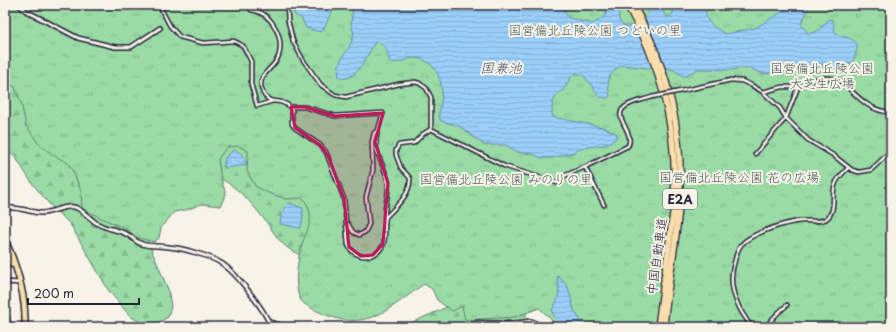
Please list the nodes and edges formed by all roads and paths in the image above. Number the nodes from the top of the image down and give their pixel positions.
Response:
1 (19, 5) edge
2 (159, 5) edge
3 (250, 5) edge
4 (287, 5) edge
5 (627, 5) edge
6 (634, 5) edge
7 (638, 19) junction
8 (160, 28) dead end
9 (661, 73) junction
10 (798, 87) junction
11 (763, 92) junction
12 (273, 101) junction
13 (291, 108) junction
14 (891, 112) edge
15 (786, 118) junction
16 (431, 129) junction
17 (378, 130) junction
18 (891, 151) edge
19 (755, 154) dead end
20 (586, 168) junction
21 (848, 168) junction
22 (604, 205) dead end
23 (5, 208) edge
24 (385, 220) junction
25 (347, 223) junction
26 (5, 240) edge
27 (5, 252) edge
28 (5, 282) edge
29 (20, 283) junction
30 (787, 305) dead end
31 (269, 322) junction
32 (25, 327) edge
33 (263, 327) edge
34 (286, 327) edge
35 (462, 327) edge
36 (540, 327) edge
37 (658, 327) edge
38 (664, 327) edge
39 (752, 327) edge
40 (765, 327) edge

1 - 8 street
2 - 12 street
3 - 12 street
4 - 16 street
5 - 7 highway, 中国自動車道 / E2A
6 - 7 highway, 中国自動車道 / E2A
7 - 9 highway, 中国自動車道 / E2A
9 - 37 highway, 中国自動車道 / E2A
9 - 38 highway, 中国自動車道 / E2A
10 - 11 street
10 - 14 street
10 - 15 street
11 - 15 street
11 - 20 street, bridge
12 - 13 street
13 - 17 street
13 - 25 street
15 - 19 street
15 - 21 street
16 - 20 street
16 - 24 street
17 - 24 street
17 - 25 street
18 - 21 street
20 - 22 street
21 - 39 street
23 - 31 street
24 - 25 street
26 - 29 highway
27 - 29 highway
28 - 29 street
29 - 32 highway
30 - 40 street
31 - 33 street
31 - 34 street
35 - 36 street

